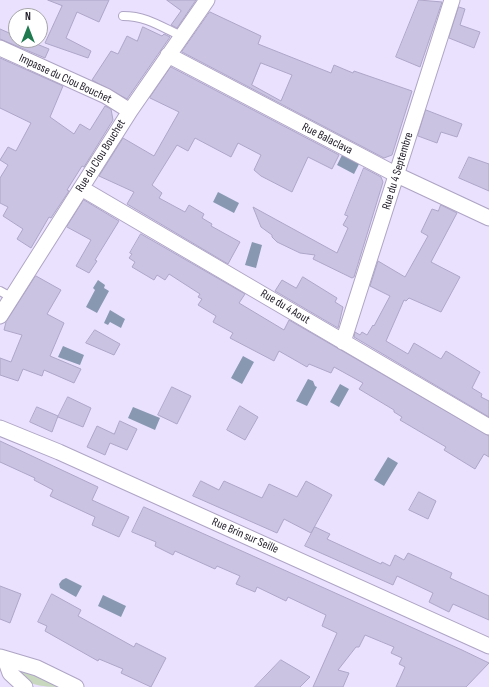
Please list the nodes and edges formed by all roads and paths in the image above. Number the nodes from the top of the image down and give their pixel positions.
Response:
1 (207, 0) edge
2 (452, 0) edge
3 (123, 16) dead end
4 (181, 36) junction
5 (0, 48) edge
6 (168, 55) junction
7 (130, 111) junction
8 (397, 175) junction
9 (81, 188) junction
10 (489, 218) edge
11 (6, 294) edge
12 (0, 316) edge
13 (343, 342) junction
14 (489, 427) edge
15 (0, 428) edge
16 (489, 646) edge
17 (3, 658) edge
18 (25, 687) edge
19 (76, 687) edge

1 - 4 street, Rue du Clou Bouchet
2 - 8 street, Rue du 4 Septembre
3 - 4 lane
4 - 6 street, Rue du Clou Bouchet
5 - 7 street, Impasse du Clou Bouchet
6 - 7 street, Rue du Clou Bouchet
6 - 8 street, Rue Balaclava
7 - 9 street, Rue du Clou Bouchet
8 - 10 street, Rue Balaclava
8 - 13 street, Rue du 4 Septembre
9 - 11 street, Rue du Clou Bouchet
9 - 13 street, Rue du 4 Aout
11 - 12 street, Rue du Clou Bouchet
13 - 14 street, Rue du 4 Aout
15 - 16 street, Rue Brin sur Seille
17 - 18 street
17 - 19 street

